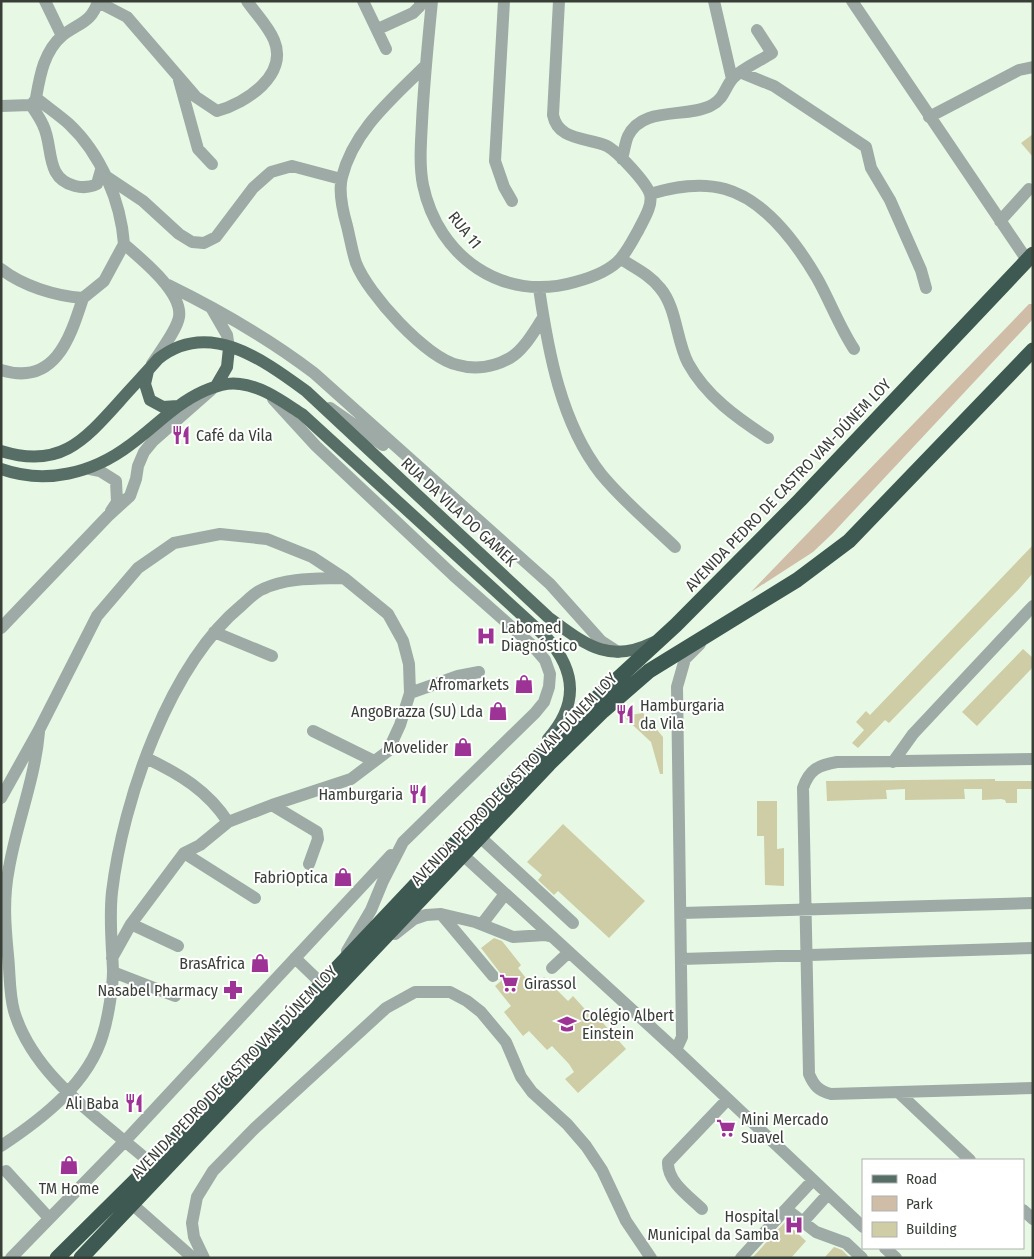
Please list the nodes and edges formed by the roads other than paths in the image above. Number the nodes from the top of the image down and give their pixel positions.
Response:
1 (45, 1) edge
2 (247, 1) edge
3 (364, 1) edge
4 (420, 1) edge
5 (432, 1) edge
6 (504, 1) edge
7 (559, 1) edge
8 (714, 1) edge
9 (852, 1) edge
10 (98, 2) edge
11 (378, 29) junction
12 (758, 30) dead end
13 (62, 36) junction
14 (386, 49) dead end
15 (424, 67) junction
16 (1033, 68) edge
17 (737, 76) junction
18 (178, 78) junction
19 (33, 102) junction
20 (1, 106) edge
21 (929, 116) junction
22 (622, 159) junction
23 (212, 164) dead end
24 (104, 174) junction
25 (341, 179) junction
26 (1029, 190) dead end
27 (650, 194) junction
28 (512, 201) dead end
29 (1000, 221) junction
30 (124, 244) junction
31 (621, 259) junction
32 (1031, 261) edge
33 (1, 269) edge
34 (168, 285) junction
35 (539, 288) junction
36 (926, 288) dead end
37 (83, 298) junction
38 (207, 304) junction
39 (543, 318) junction
40 (229, 348) junction
41 (854, 349) dead end
42 (1033, 350) edge
43 (149, 369) junction
44 (1, 370) edge
45 (318, 377) junction
46 (216, 386) junction
47 (306, 391) junction
48 (265, 393) junction
49 (178, 406) junction
50 (362, 430) junction
51 (768, 438) dead end
52 (1, 451) edge
53 (1, 469) edge
54 (90, 469) junction
55 (426, 475) junction
56 (411, 490) junction
57 (108, 516) junction
58 (675, 547) dead end
59 (344, 578) junction
60 (1033, 606) edge
61 (729, 621) junction
62 (676, 625) junction
63 (1, 628) edge
64 (214, 632) junction
65 (620, 653) junction
66 (272, 656) dead end
67 (479, 672) dead end
68 (410, 693) junction
69 (39, 730) junction
70 (313, 731) dead end
71 (537, 756) junction
72 (146, 758) junction
73 (1033, 759) edge
74 (374, 761) junction
75 (893, 762) junction
76 (1, 798) edge
77 (272, 805) junction
78 (228, 822) junction
79 (480, 837) junction
80 (403, 842) junction
81 (184, 853) junction
82 (463, 855) junction
83 (309, 864) dead end
84 (505, 894) junction
85 (255, 898) dead end
86 (1033, 903) edge
87 (806, 909) junction
88 (681, 912) junction
89 (2, 914) edge
90 (441, 914) junction
91 (573, 923) dead end
92 (132, 924) junction
93 (482, 924) junction
94 (552, 937) junction
95 (178, 946) dead end
96 (1033, 948) edge
97 (568, 952) junction
98 (807, 955) junction
99 (112, 958) junction
100 (295, 958) junction
101 (681, 959) junction
102 (364, 960) junction
103 (552, 968) dead end
104 (336, 969) junction
105 (113, 972) junction
106 (493, 976) dead end
107 (322, 984) junction
108 (175, 996) dead end
109 (676, 1050) junction
110 (1033, 1088) edge
111 (68, 1092) junction
112 (898, 1092) junction
113 (728, 1099) junction
114 (126, 1141) junction
115 (1, 1146) edge
116 (969, 1159) edge
117 (152, 1164) junction
118 (6, 1171) dead end
119 (813, 1180) junction
120 (828, 1194) junction
121 (132, 1204) junction
122 (786, 1209) junction
123 (702, 1210) dead end
124 (1024, 1211) edge
125 (49, 1218) junction
126 (1033, 1220) edge
127 (802, 1223) junction
128 (862, 1226) edge
129 (886, 1249) edge
130 (187, 1256) edge
131 (11, 1258) edge
132 (57, 1258) edge
133 (81, 1258) edge
134 (204, 1258) edge
135 (651, 1258) edge
136 (741, 1258) edge
137 (862, 1258) edge
138 (896, 1258) edge

1 - 13 street
2 - 18 street
3 - 11 street
4 - 11 street
5 - 15 street, RUA 11
6 - 28 street
7 - 22 street
8 - 17 street
9 - 21 street
10 - 13 street
10 - 18 street
11 - 14 street
12 - 17 street
13 - 19 street
15 - 25 street
15 - 35 street, RUA 11
16 - 21 street
17 - 22 street
17 - 36 street
18 - 23 street
19 - 20 street
19 - 24 street
19 - 24 street
21 - 29 street
22 - 27 street
24 - 25 street
24 - 30 street
25 - 39 street
26 - 29 street
27 - 31 street
27 - 41 street
29 - 32 street
30 - 34 street
30 - 37 street
31 - 35 street, RUA 11
31 - 51 street
32 - 62 highway, AVENIDA PEDRO DE CASTRO VAN-DÚNEM LOY
33 - 37 street
34 - 38 street
34 - 43 street
35 - 39 street
37 - 44 street
38 - 40 street
38 - 45 street
39 - 58 street
40 - 43 main road, RUA DA VILA DO GAMEK
40 - 46 main road
40 - 47 main road, RUA DA VILA DO GAMEK
42 - 61 highway, AVENIDA PEDRO DE CASTRO VAN-DÚNEM LOY
43 - 49 main road
43 - 52 main road, RUA DA VILA DO GAMEK
45 - 50 street
45 - 55 street
46 - 48 main road, RUA DA VILA DO GAMEK
46 - 49 main road, RUA DA VILA DO GAMEK
46 - 57 street
47 - 50 street
47 - 56 main road, RUA DA VILA DO GAMEK
48 - 71 main road, RUA DA VILA DO GAMEK
48 - 80 street, RUA DA VILA DO GAMEK
49 - 54 main road, RUA DA VILA DO GAMEK
50 - 55 street
50 - 56 street
53 - 54 main road, RUA DA VILA DO GAMEK
54 - 57 street
55 - 65 street
56 - 65 main road, RUA DA VILA DO GAMEK
57 - 63 street
59 - 64 street
59 - 68 street
59 - 69 street
60 - 75 street
61 - 79 highway, AVENIDA PEDRO DE CASTRO VAN-DÚNEM LOY
61 - 88 street
62 - 65 main road, RUA DA VILA DO GAMEK
62 - 71 highway, AVENIDA PEDRO DE CASTRO VAN-DÚNEM LOY
64 - 66 street
64 - 72 street
67 - 68 street
68 - 74 street
69 - 76 street
69 - 89 street
70 - 74 street
71 - 104 highway, AVENIDA PEDRO DE CASTRO VAN-DÚNEM LOY
72 - 78 street
72 - 99 street
73 - 75 street
74 - 77 street
75 - 87 street
77 - 78 street
77 - 83 street
78 - 81 street
79 - 82 highway, AVENIDA PEDRO DE CASTRO VAN-DÚNEM LOY
79 - 91 street
80 - 100 street
80 - 104 street, RUA DA VILA DO GAMEK
81 - 85 street
81 - 92 street
82 - 84 street
82 - 102 highway, AVENIDA PEDRO DE CASTRO VAN-DÚNEM LOY
84 - 93 street
84 - 94 street
86 - 87 street
87 - 88 street
87 - 98 street
88 - 101 street
89 - 111 street
90 - 93 street
90 - 102 street
90 - 106 street
92 - 95 street
92 - 99 street
93 - 94 street
94 - 97 street
96 - 98 street
97 - 103 street
97 - 109 street
98 - 101 street
98 - 112 street
99 - 105 street
100 - 107 street
100 - 114 street
101 - 109 street
102 - 121 highway, AVENIDA PEDRO DE CASTRO VAN-DÚNEM LOY
104 - 107 highway, AVENIDA PEDRO DE CASTRO VAN-DÚNEM LOY
105 - 108 street
105 - 111 street
107 - 117 highway, AVENIDA PEDRO DE CASTRO VAN-DÚNEM LOY
109 - 113 street
110 - 112 street
111 - 114 street
111 - 115 street
112 - 116 street
113 - 119 street
113 - 123 street
114 - 117 street
114 - 125 street
117 - 132 highway, AVENIDA PEDRO DE CASTRO VAN-DÚNEM LOY
118 - 125 street
119 - 120 street
119 - 122 street
120 - 127 street
120 - 128 street
121 - 130 street
121 - 133 highway, AVENIDA PEDRO DE CASTRO VAN-DÚNEM LOY
122 - 127 street
122 - 136 street
124 - 126 street
125 - 131 street
127 - 137 street
129 - 138 street
134 - 135 street

